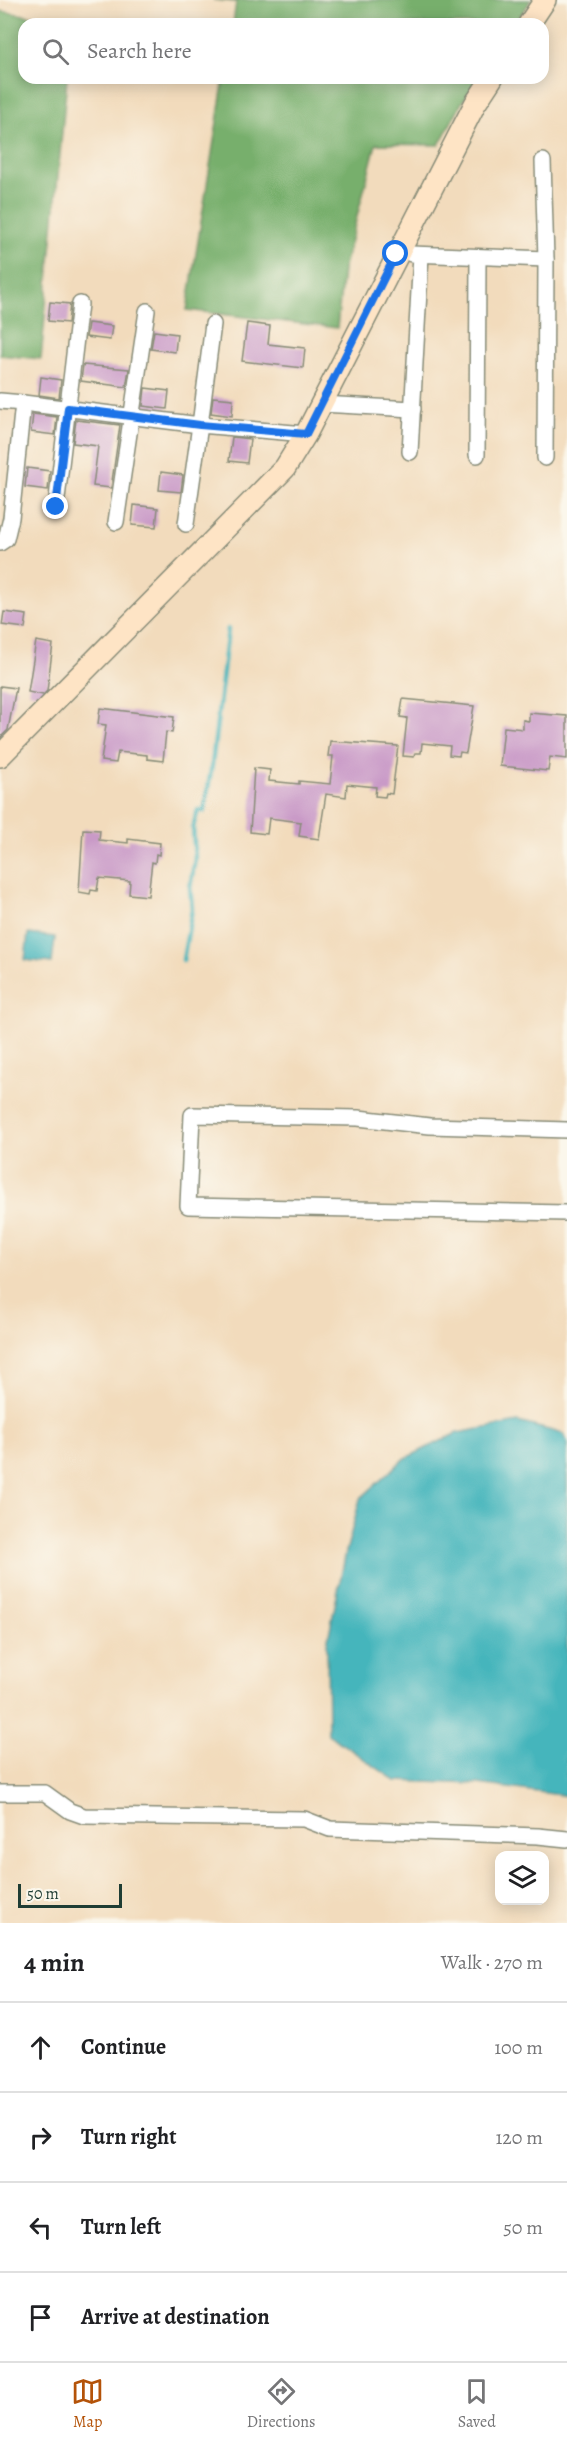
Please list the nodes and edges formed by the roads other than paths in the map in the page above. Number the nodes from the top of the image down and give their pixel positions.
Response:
1 (545, 0) edge
2 (533, 18) edge
3 (488, 84) edge
4 (543, 161) dead end
5 (396, 254) junction
6 (421, 255) junction
7 (478, 258) junction
8 (546, 259) junction
9 (80, 304) dead end
10 (147, 311) dead end
11 (213, 324) dead end
12 (0, 401) edge
13 (22, 403) junction
14 (321, 404) junction
15 (68, 408) junction
16 (413, 409) junction
17 (132, 416) junction
18 (200, 425) junction
19 (306, 434) junction
20 (410, 452) dead end
21 (477, 455) dead end
22 (544, 458) dead end
23 (56, 507) dead end
24 (116, 522) dead end
25 (186, 524) dead end
26 (0, 543) edge
27 (0, 756) edge
28 (567, 1130) edge
29 (567, 1213) edge
30 (0, 1793) edge
31 (567, 1839) edge

1 - 2 main road
3 - 5 main road
4 - 8 street
5 - 6 street
5 - 14 main road
6 - 7 street
6 - 16 street
7 - 8 street
7 - 21 street
8 - 22 street
9 - 15 street
10 - 17 street
11 - 18 street
12 - 13 street
13 - 15 street
13 - 26 street
14 - 16 street
14 - 19 main road
15 - 17 street
15 - 23 street
16 - 20 street
17 - 18 street
17 - 24 street
18 - 19 street
18 - 25 street
19 - 27 main road
28 - 29 street
30 - 31 street

